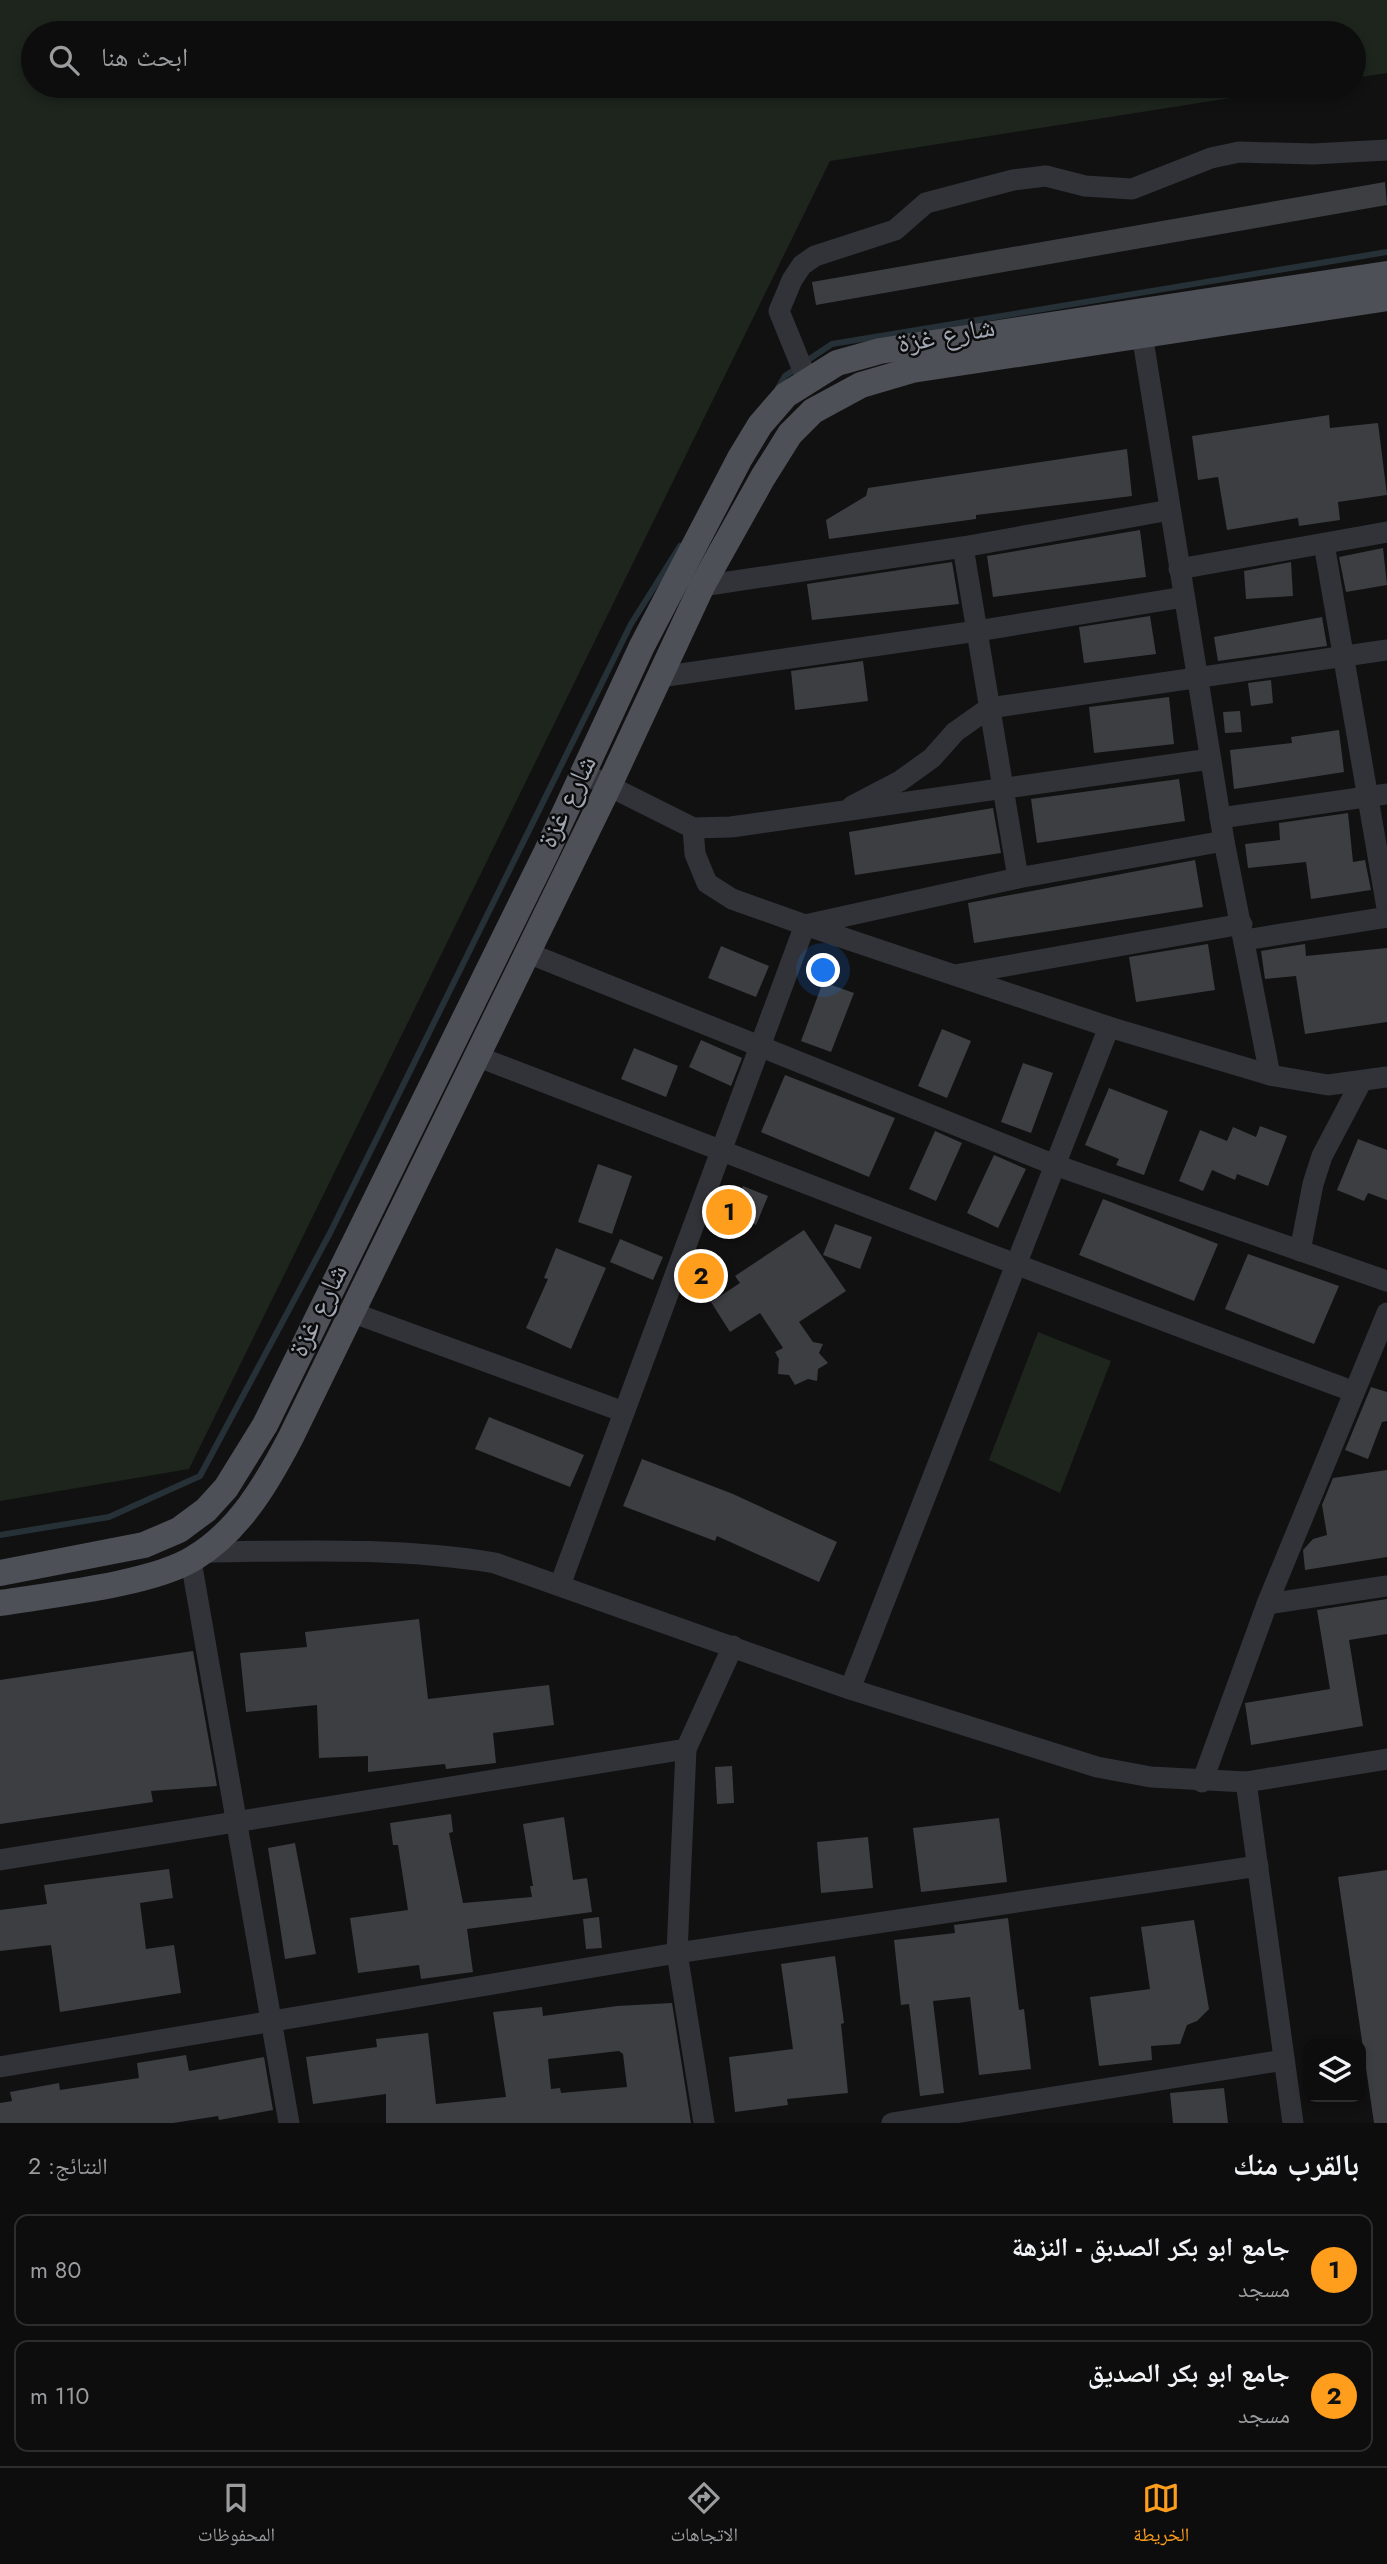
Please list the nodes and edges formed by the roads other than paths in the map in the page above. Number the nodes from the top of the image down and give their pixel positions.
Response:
1 (1387, 150) edge
2 (1387, 274) edge
3 (1387, 298) edge
4 (1142, 334) junction
5 (807, 380) junction
6 (1170, 510) junction
7 (1387, 532) edge
8 (1324, 544) junction
9 (962, 547) junction
10 (1179, 569) junction
11 (702, 586) junction
12 (1184, 597) junction
13 (977, 631) junction
14 (1387, 650) edge
15 (1345, 658) junction
16 (660, 677) junction
17 (1196, 680) junction
18 (989, 708) junction
19 (1210, 759) junction
20 (583, 772) junction
21 (609, 786) junction
22 (1003, 790) junction
23 (1378, 795) edge
24 (836, 814) junction
25 (1220, 818) junction
26 (693, 828) junction
27 (1224, 841) junction
28 (1018, 878) junction
29 (1387, 908) edge
30 (1387, 917) edge
31 (805, 925) junction
32 (1244, 932) junction
33 (528, 953) junction
34 (952, 976) junction
35 (1108, 1027) junction
36 (761, 1046) junction
37 (475, 1056) junction
38 (1270, 1075) junction
39 (1387, 1077) edge
40 (1360, 1082) junction
41 (722, 1150) junction
42 (1055, 1164) junction
43 (1300, 1251) junction
44 (1015, 1267) junction
45 (1387, 1281) edge
46 (351, 1312) junction
47 (1387, 1313) edge
48 (1352, 1391) junction
49 (624, 1412) junction
50 (198, 1556) junction
51 (0, 1573) edge
52 (560, 1585) junction
53 (1387, 1586) edge
54 (0, 1603) edge
55 (1267, 1604) junction
56 (733, 1646) junction
57 (850, 1689) junction
58 (686, 1749) junction
59 (1387, 1759) edge
60 (1202, 1782) junction
61 (1246, 1782) junction
62 (238, 1821) junction
63 (0, 1860) edge
64 (1258, 1866) junction
65 (677, 1953) junction
66 (272, 2021) junction
67 (1284, 2060) junction
68 (0, 2067) edge
69 (289, 2123) edge
70 (704, 2123) edge
71 (892, 2123) edge
72 (1293, 2123) edge

1 - 5 street
2 - 5 main road, شارع غزة
3 - 4 main road, شارع غزة
4 - 6 street
4 - 11 main road, شارع غزة
5 - 20 main road, شارع غزة
6 - 9 street
6 - 10 street
7 - 8 street
8 - 10 street
8 - 15 street
9 - 11 street
9 - 13 street
10 - 12 street
11 - 16 main road, شارع غزة
12 - 13 street
12 - 17 street
13 - 16 street
13 - 18 street
14 - 15 street
15 - 17 street
15 - 23 street
16 - 21 main road, شارع غزة
17 - 18 street
17 - 19 street
18 - 22 street
18 - 24 street
19 - 22 street
19 - 25 street
20 - 21 street
20 - 51 main road, شارع غزة
21 - 26 street
21 - 33 main road, شارع غزة
22 - 24 street
22 - 28 street
23 - 25 street
23 - 29 street
24 - 26 street
25 - 27 street
26 - 31 street
27 - 28 street
27 - 32 street
28 - 31 street
30 - 32 street
31 - 34 street
31 - 36 street
32 - 34 street
32 - 38 street
33 - 36 street
33 - 37 main road, شارع غزة
34 - 35 street
35 - 38 street
35 - 42 street
36 - 41 street
36 - 42 street
37 - 41 street
37 - 46 main road, شارع غزة
38 - 40 street
39 - 40 street
40 - 43 street
41 - 44 street
41 - 49 street
42 - 43 street
42 - 44 street
43 - 45 street
44 - 48 street
44 - 57 street
46 - 49 street
46 - 50 main road, شارع غزة
47 - 48 street
48 - 55 street
49 - 52 street
50 - 52 street
50 - 54 main road, شارع غزة
50 - 62 street
52 - 56 street
53 - 55 street
55 - 60 street
56 - 57 street
56 - 58 street
57 - 60 street
58 - 62 street
58 - 65 street
59 - 61 street
60 - 61 street
61 - 64 street
62 - 63 street
62 - 66 street
64 - 65 street
64 - 67 street
65 - 66 street
65 - 70 street
66 - 68 street
66 - 69 street
67 - 71 street
67 - 72 street

